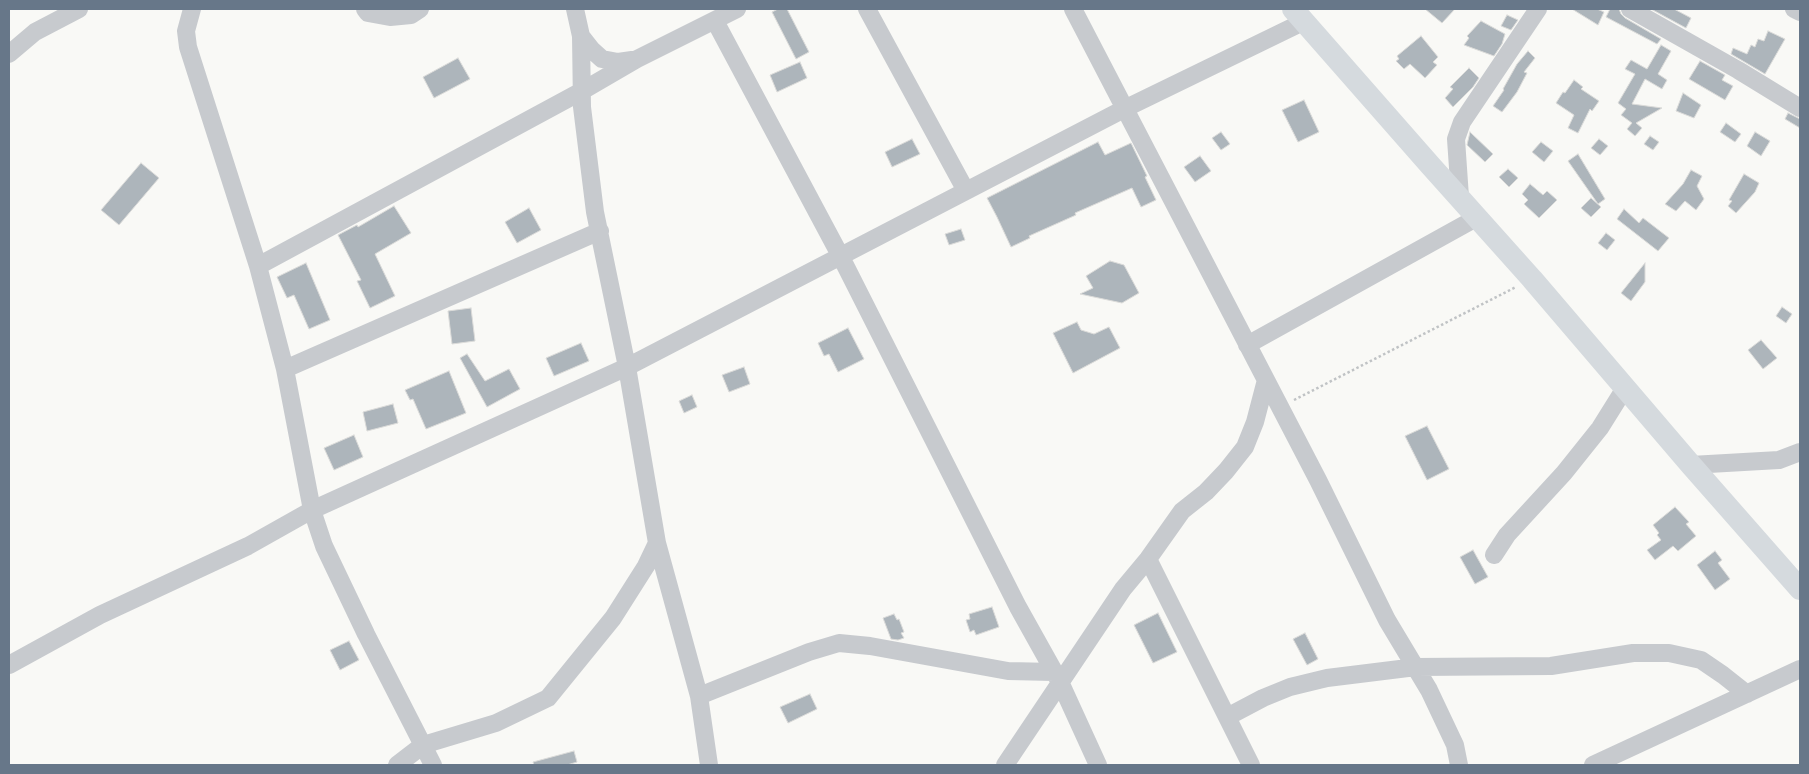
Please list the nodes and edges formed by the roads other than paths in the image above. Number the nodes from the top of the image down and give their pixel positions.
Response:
1 (79, 9) edge
2 (192, 9) edge
3 (365, 9) edge
4 (420, 9) edge
5 (575, 9) edge
6 (737, 9) edge
7 (867, 9) edge
8 (1073, 9) edge
9 (1538, 9) edge
10 (1630, 9) edge
11 (1794, 9) edge
12 (1800, 12) edge
13 (1299, 15) edge
14 (715, 21) junction
15 (581, 36) junction
16 (12, 47) edge
17 (637, 59) junction
18 (582, 91) junction
19 (1800, 108) edge
20 (1124, 109) junction
21 (966, 191) junction
22 (1460, 197) junction
23 (1478, 217) junction
24 (600, 231) junction
25 (841, 257) junction
26 (258, 266) junction
27 (1247, 345) junction
28 (627, 367) junction
29 (285, 369) junction
30 (1266, 380) junction
31 (1625, 388) junction
32 (1800, 452) edge
33 (1691, 465) junction
34 (312, 510) junction
35 (657, 543) junction
36 (1494, 555) dead end
37 (1148, 559) junction
38 (1800, 589) edge
39 (9, 665) edge
40 (1416, 667) junction
41 (1800, 669) edge
42 (1057, 678) junction
43 (1747, 694) junction
44 (699, 696) junction
45 (1227, 717) junction
46 (423, 745) junction
47 (398, 765) edge
48 (433, 765) edge
49 (709, 765) edge
50 (1005, 765) edge
51 (1098, 765) edge
52 (1251, 765) edge
53 (1459, 765) edge
54 (1593, 765) edge

1 - 16 street
2 - 26 street
3 - 4 street
5 - 15 street
6 - 14 street
7 - 21 street
8 - 20 street
9 - 22 street
10 - 19 street
11 - 12 street
13 - 20 street
13 - 22 main road
14 - 17 street
14 - 25 street
15 - 17 street
15 - 18 street
17 - 18 street
18 - 24 street
18 - 26 street
20 - 21 street
20 - 27 street
21 - 25 street
22 - 23 main road
23 - 27 street
23 - 31 main road
24 - 28 street
24 - 29 street
25 - 28 street
25 - 42 street
26 - 29 street
27 - 30 street
28 - 34 street
28 - 35 street
29 - 34 street
30 - 37 street
30 - 40 street
31 - 33 main road
31 - 36 street
32 - 33 street
33 - 38 main road
34 - 39 street
34 - 46 street
35 - 44 street
35 - 46 street
37 - 42 street
37 - 45 street
40 - 43 street
40 - 45 street
40 - 53 street
41 - 43 street
42 - 44 street
42 - 50 street
42 - 51 street
43 - 54 street
44 - 49 street
45 - 52 street
46 - 47 street
46 - 48 street

